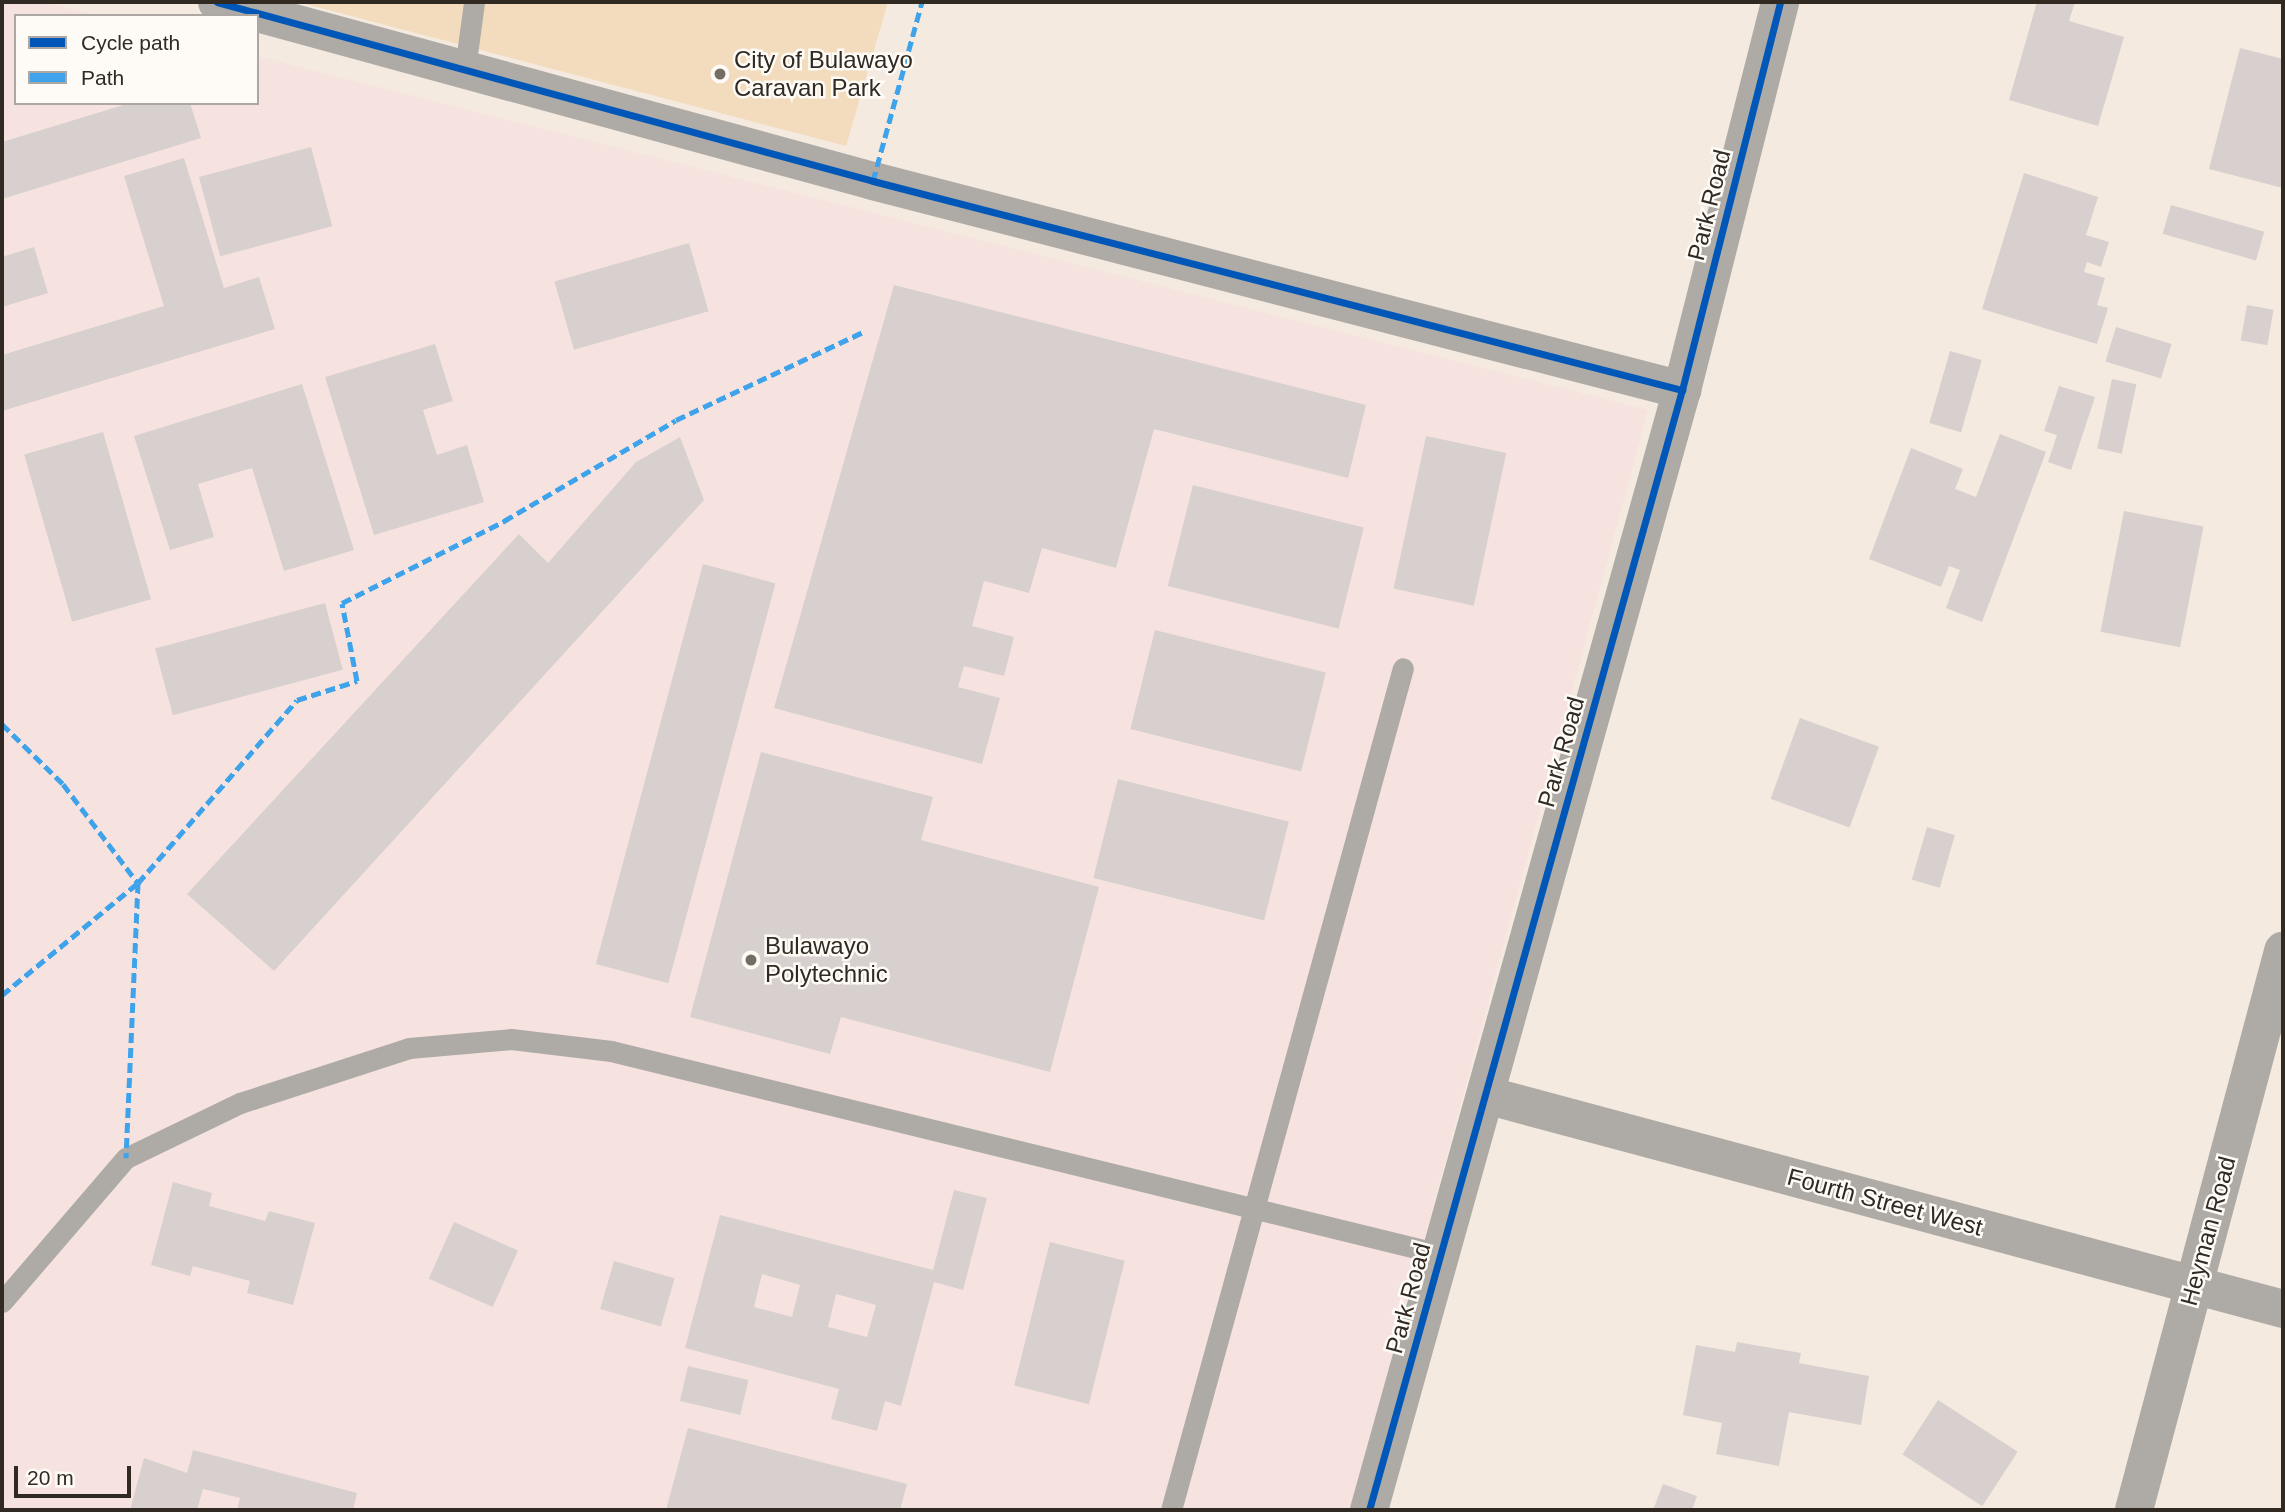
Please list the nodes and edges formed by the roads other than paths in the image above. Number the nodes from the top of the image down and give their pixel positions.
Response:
1 (217, 2) edge
2 (474, 2) edge
3 (1780, 2) edge
4 (465, 69) junction
5 (1682, 390) junction
6 (1403, 668) dead end
7 (2283, 951) edge
8 (1486, 1095) junction
9 (1258, 1210) junction
10 (1440, 1254) junction
11 (2194, 1285) junction
12 (2, 1302) edge
13 (2283, 1309) edge
14 (1171, 1510) edge
15 (1369, 1510) edge
16 (2134, 1510) edge

1 - 4 street
2 - 4 lane
3 - 5 street, Park Road
4 - 5 street
5 - 8 street, Park Road
6 - 9 lane
7 - 11 street, Heyman Road
8 - 10 street, Park Road
8 - 11 street, Fourth Street West
9 - 10 lane
9 - 12 lane
9 - 14 lane
10 - 15 street, Park Road
11 - 13 street, Fourth Street West
11 - 16 street, Heyman Road

